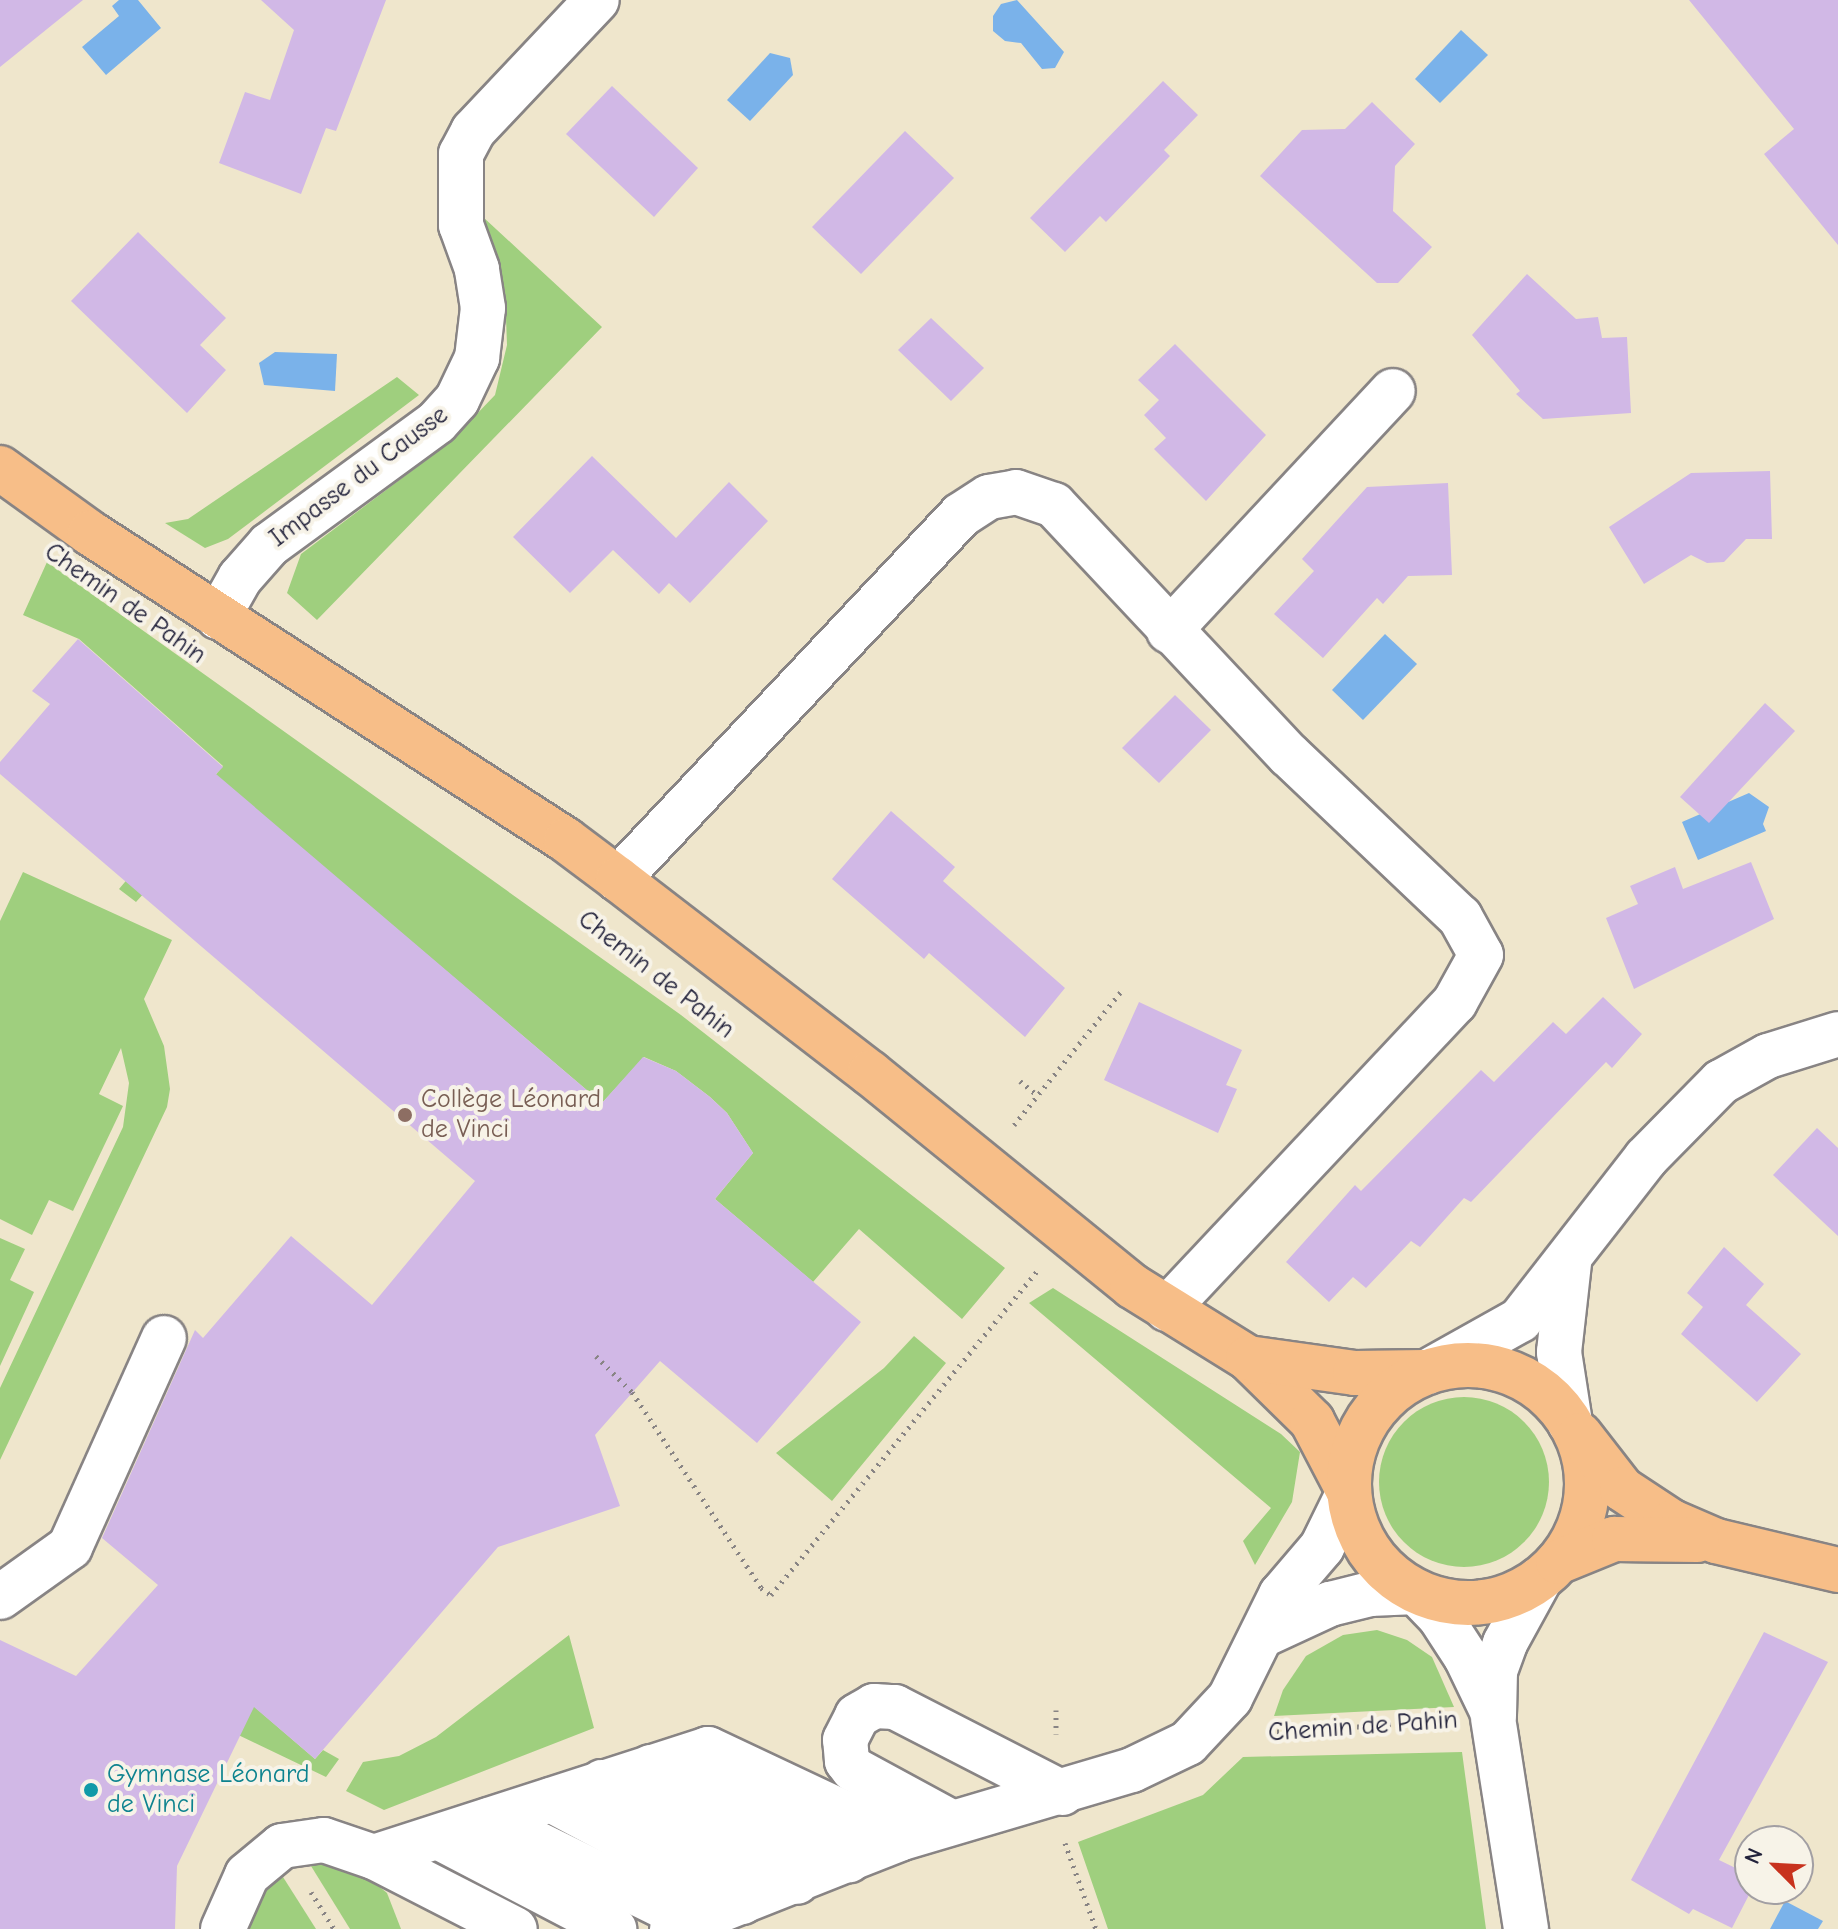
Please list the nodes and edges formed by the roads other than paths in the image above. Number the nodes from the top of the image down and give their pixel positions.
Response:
1 (597, 0) edge
2 (1393, 391) dead end
3 (0, 468) edge
4 (218, 617) junction
5 (1169, 631) junction
6 (618, 879) junction
7 (1838, 1034) edge
8 (1569, 1261) junction
9 (1167, 1309) junction
10 (164, 1338) dead end
11 (1248, 1358) junction
12 (1427, 1372) junction
13 (1570, 1423) junction
14 (1349, 1492) junction
15 (1716, 1541) junction
16 (1838, 1570) edge
17 (1549, 1571) junction
18 (1416, 1592) junction
19 (0, 1597) edge
20 (1265, 1634) junction
21 (1493, 1718) road end
22 (651, 1767) junction
23 (602, 1782) junction
24 (1062, 1793) junction
25 (551, 1800) junction
26 (489, 1820) junction
27 (951, 1822) junction
28 (438, 1837) junction
29 (899, 1839) junction
30 (374, 1857) junction
31 (849, 1860) junction
32 (797, 1882) junction
33 (743, 1902) junction
34 (682, 1925) edge
35 (223, 1929) edge
36 (515, 1929) edge
37 (614, 1929) edge
38 (1526, 1929) edge

1 - 4 street, Impasse du Causse
2 - 5 street
3 - 4 main road, Chemin de Pahin
4 - 6 main road, Chemin de Pahin
5 - 6 street
5 - 9 street
6 - 9 main road, Chemin de Pahin
7 - 8 street
8 - 12 street
8 - 13 street
9 - 11 main road, Chemin de Pahin
10 - 19 street
11 - 12 main road, Chemin de Pahin
11 - 14 main road, Chemin de Pahin
12 - 13 main road
12 - 14 main road
13 - 15 main road
13 - 17 main road
14 - 18 main road
14 - 20 street
15 - 16 main road
15 - 17 main road
17 - 18 main road
17 - 18 street
18 - 20 street
20 - 24 street
21 - 38 street
22 - 23 street
22 - 29 street
22 - 31 street
23 - 25 street
23 - 32 street
24 - 27 street
24 - 27 street
25 - 26 street
25 - 33 street
26 - 28 street
26 - 34 street
27 - 29 street
28 - 30 street
28 - 37 street
29 - 31 street
30 - 35 street
30 - 36 street
31 - 32 street
32 - 33 street
33 - 34 street

